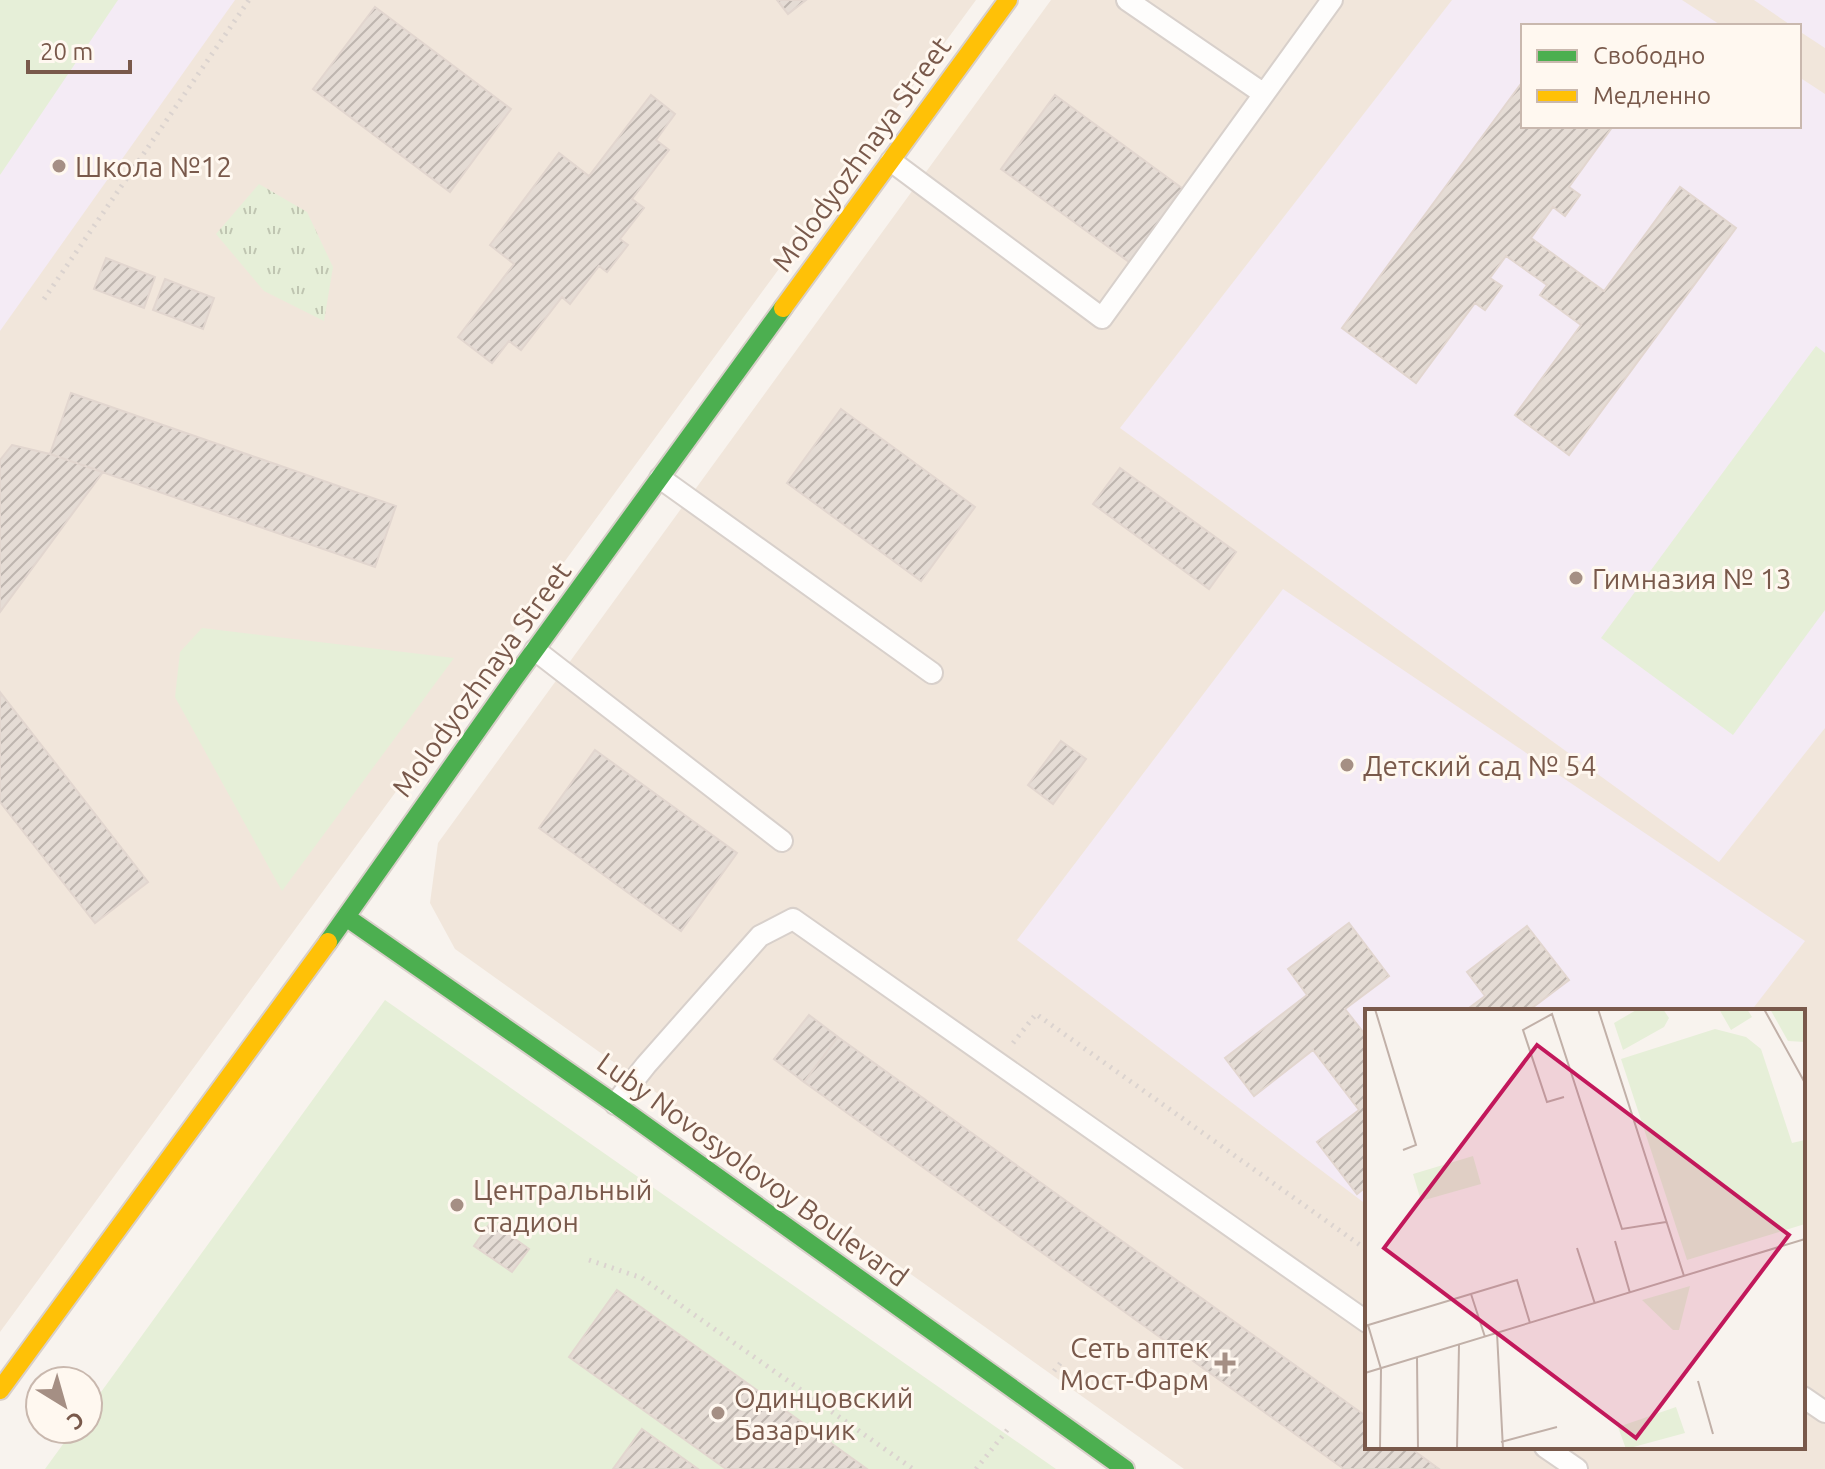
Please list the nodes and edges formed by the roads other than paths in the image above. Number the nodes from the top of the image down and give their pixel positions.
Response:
1 (1127, 0) edge
2 (1332, 0) edge
3 (1006, 1) edge
4 (1264, 94) junction
5 (891, 161) junction
6 (660, 478) junction
7 (535, 650) junction
8 (932, 673) dead end
9 (782, 841) dead end
10 (346, 917) junction
11 (615, 1104) junction
12 (1365, 1321) edge
13 (0, 1390) edge
14 (1805, 1398) edge
15 (1825, 1412) edge
16 (1548, 1449) edge
17 (1125, 1469) edge
18 (1577, 1469) edge

1 - 4 lane
2 - 4 lane
3 - 5 street, Molodyozhnaya Street
4 - 5 lane
5 - 6 street, Molodyozhnaya Street
6 - 7 street, Molodyozhnaya Street
6 - 8 lane
7 - 9 lane
7 - 10 street, Molodyozhnaya Street
10 - 11 street, Luby Novosyolovoy Boulevard
10 - 13 street, Molodyozhnaya Street
11 - 12 lane
11 - 17 street, Luby Novosyolovoy Boulevard
14 - 15 lane
16 - 18 lane

